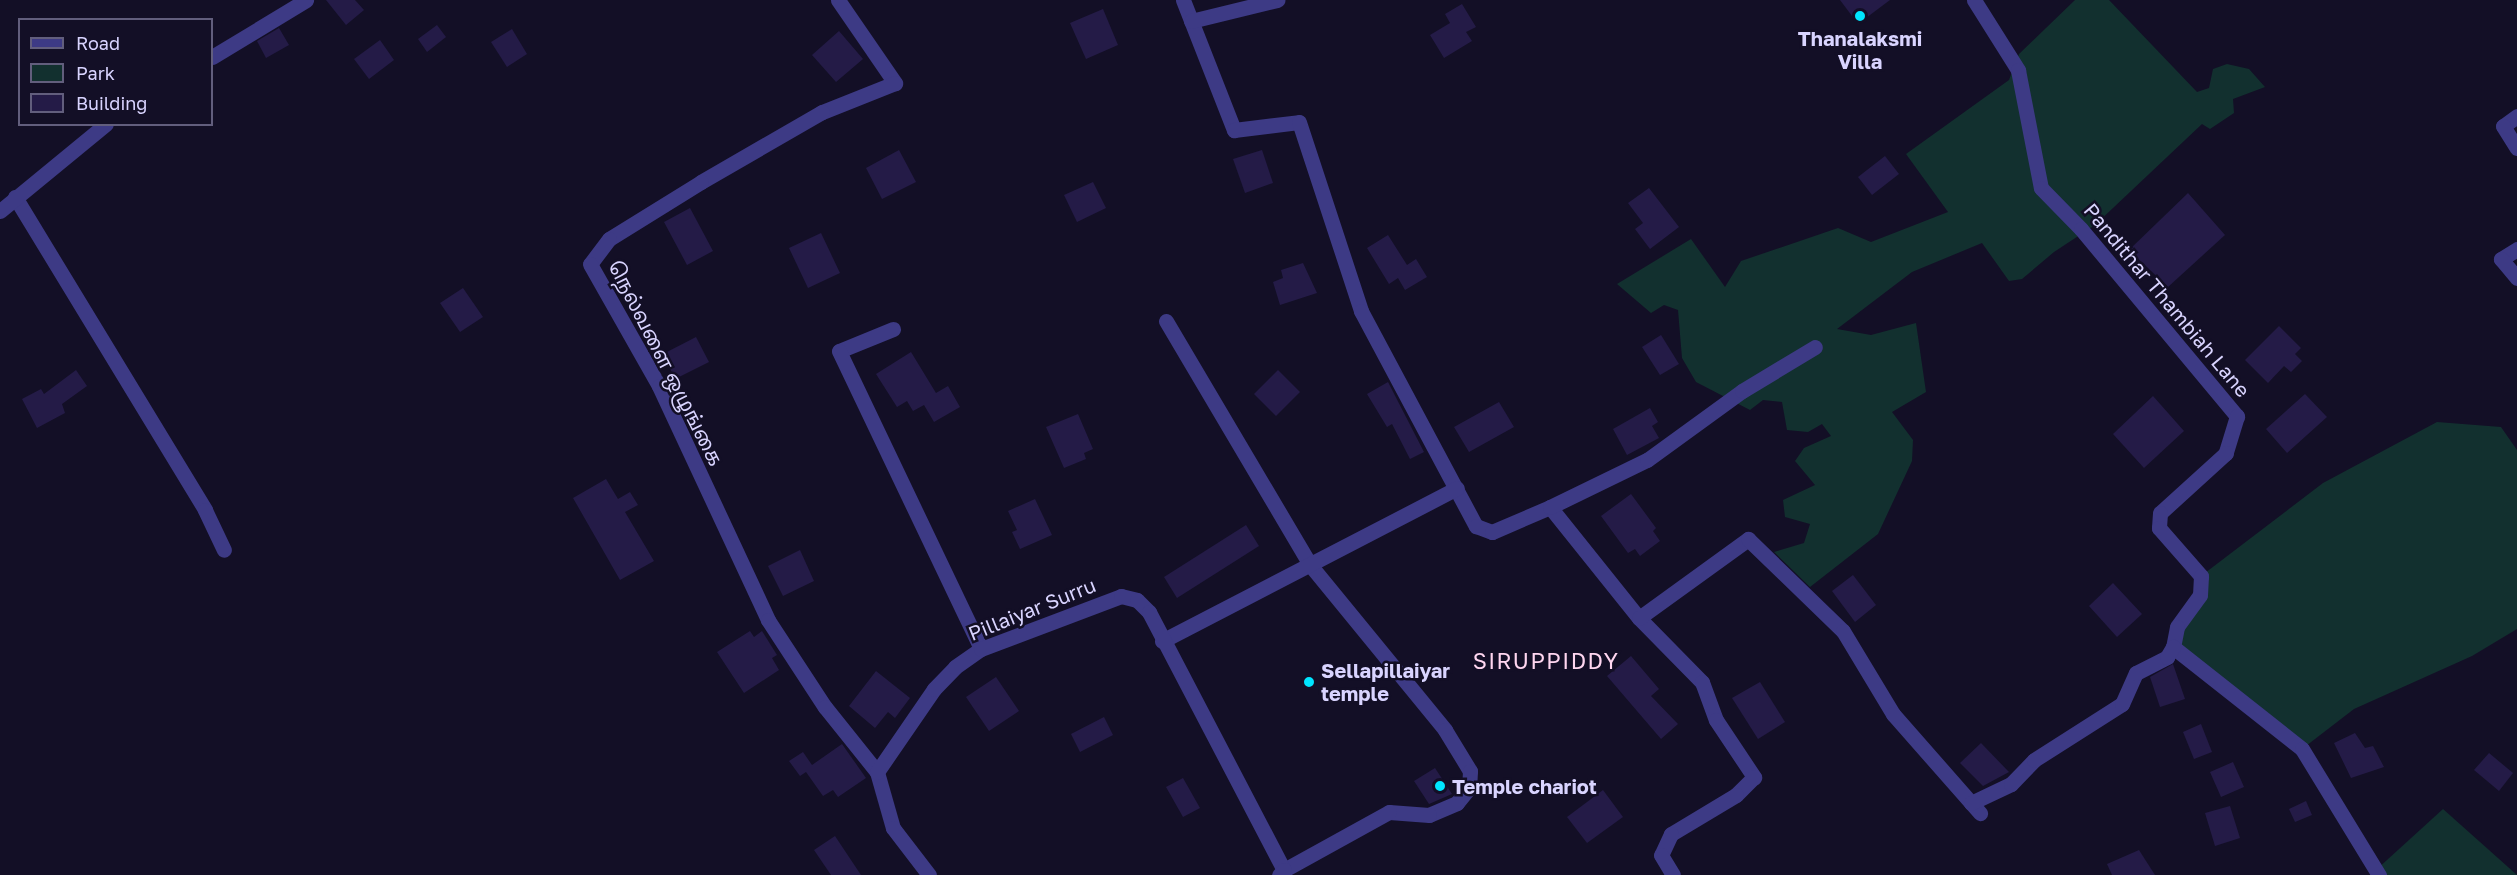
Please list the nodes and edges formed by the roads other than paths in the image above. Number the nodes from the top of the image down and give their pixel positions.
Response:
1 (306, 0) edge
2 (838, 0) edge
3 (1183, 0) edge
4 (1277, 0) edge
5 (1974, 0) edge
6 (1191, 21) junction
7 (213, 56) edge
8 (2517, 116) edge
9 (104, 126) edge
10 (2517, 148) edge
11 (15, 197) junction
12 (0, 211) edge
13 (2517, 249) edge
14 (2517, 278) edge
15 (1166, 321) dead end
16 (893, 329) dead end
17 (1815, 347) dead end
18 (1457, 488) junction
19 (1550, 507) junction
20 (224, 550) dead end
21 (1311, 566) junction
22 (1639, 618) junction
23 (1162, 642) junction
24 (2173, 647) junction
25 (981, 649) junction
26 (877, 772) junction
27 (1281, 872) edge
28 (929, 875) edge
29 (1674, 875) edge
30 (2379, 875) edge

1 - 7 street
2 - 26 street, நெல்வளை ஒழுங்கை
3 - 6 street
4 - 6 street
5 - 24 street, Pandithar Thambiah Lane
6 - 18 street
8 - 10 street
9 - 11 street
11 - 12 street
11 - 20 street
13 - 14 street
15 - 21 street, Pillaiyar Surru
16 - 25 street
17 - 19 street
18 - 19 street
18 - 21 street
19 - 22 street
21 - 23 street
21 - 27 street, Pillaiyar Surru
22 - 24 street
22 - 29 street
23 - 25 street, Pillaiyar Surru
23 - 27 street, Pillaiyar Surru
24 - 30 street
25 - 26 street, Pillaiyar Surru
26 - 28 street, நெல்வளை ஒழுங்கை

